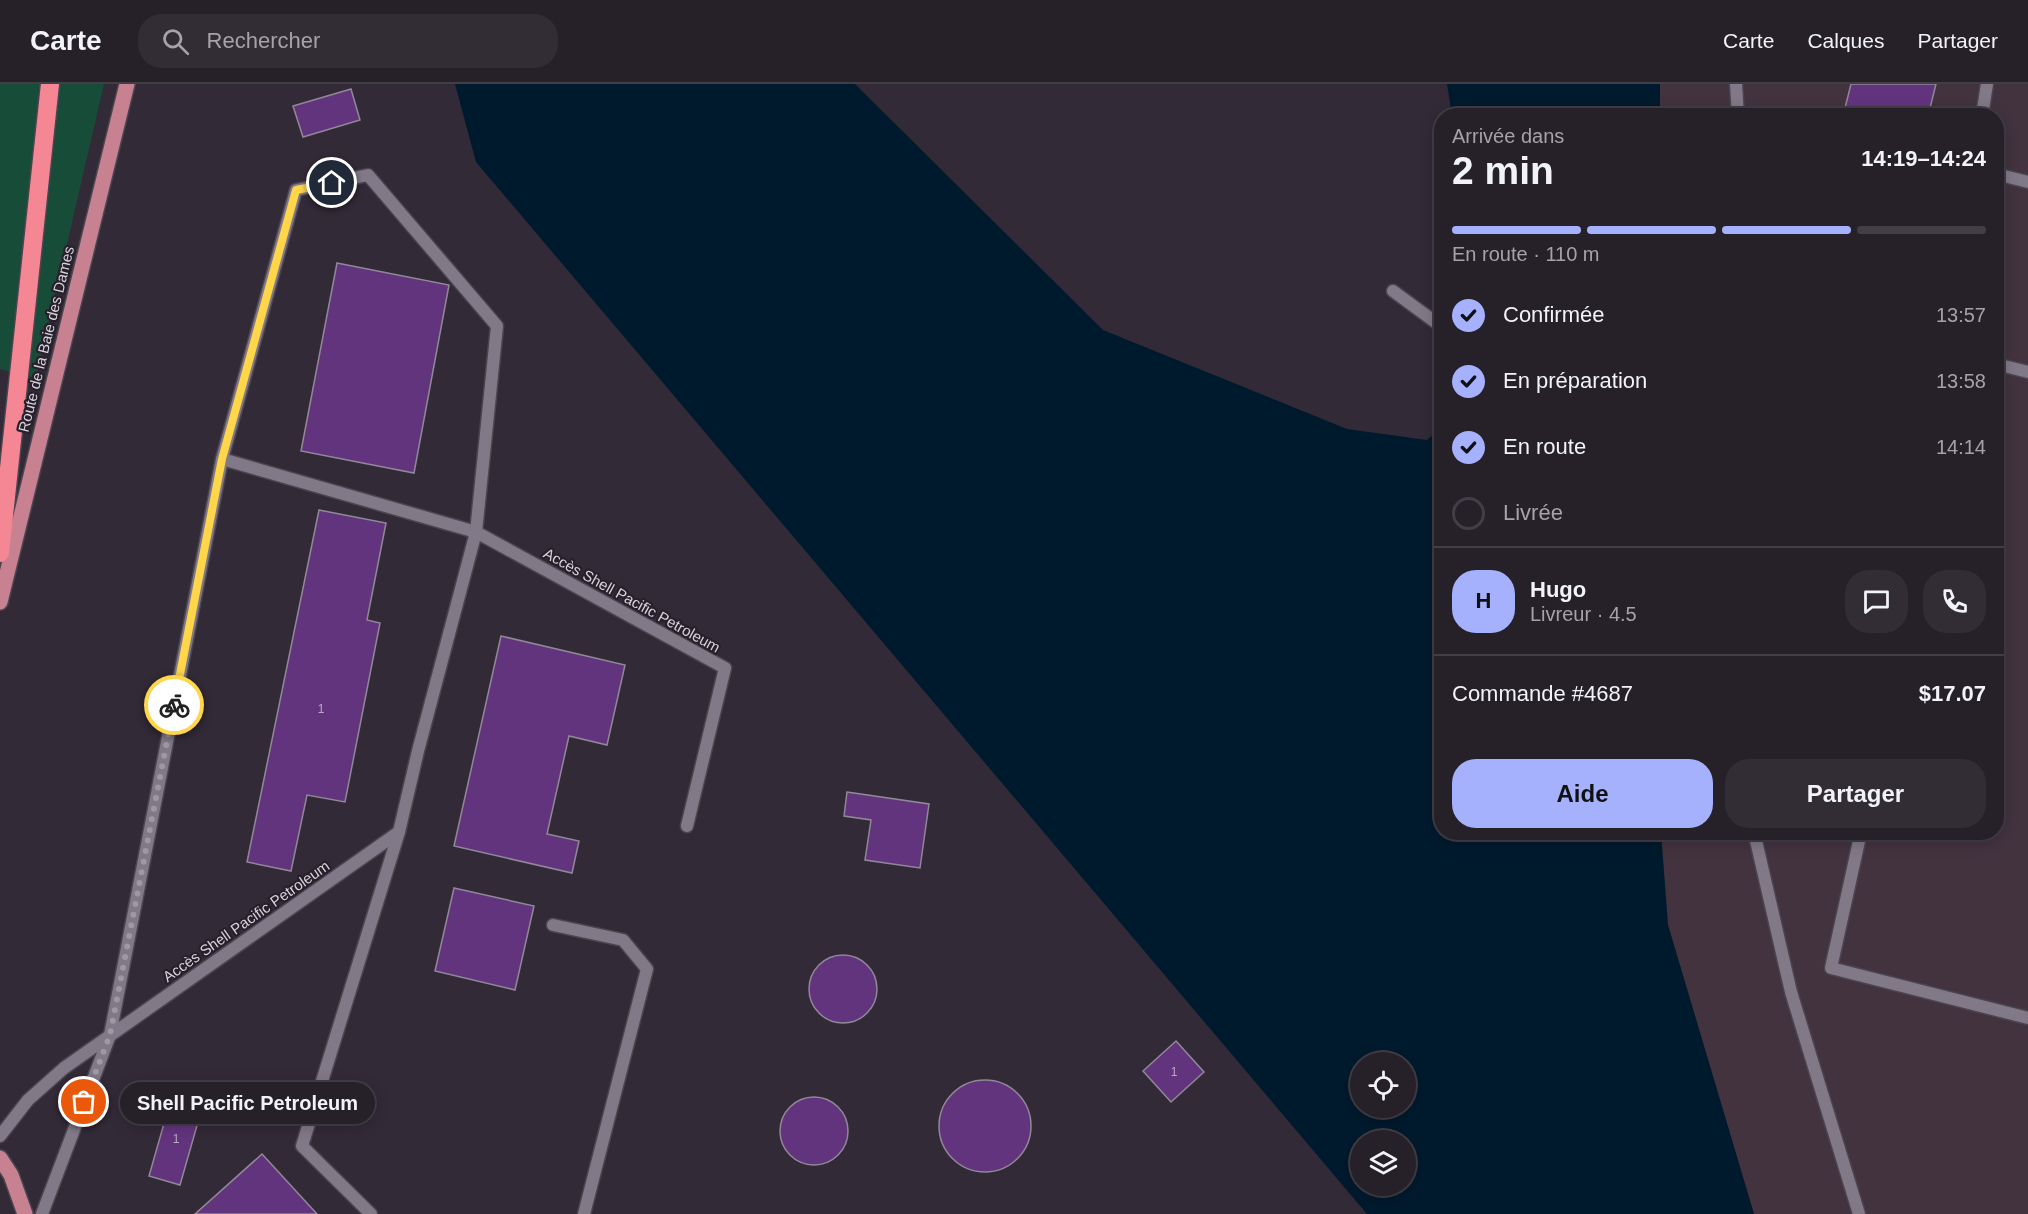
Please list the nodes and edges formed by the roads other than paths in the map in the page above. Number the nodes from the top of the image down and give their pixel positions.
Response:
1 (50, 84) edge
2 (127, 84) edge
3 (1736, 84) edge
4 (1987, 84) edge
5 (1738, 108) edge
6 (1983, 108) edge
7 (2004, 176) edge
8 (2028, 182) edge
9 (1393, 291) dead end
10 (1434, 321) edge
11 (2004, 366) edge
12 (2028, 372) edge
13 (222, 459) junction
14 (476, 532) junction
15 (0, 553) edge
16 (0, 602) edge
17 (687, 826) dead end
18 (399, 832) junction
19 (1756, 840) edge
20 (1859, 840) edge
21 (553, 924) dead end
22 (2028, 1018) edge
23 (110, 1035) junction
24 (0, 1136) edge
25 (0, 1158) edge
26 (25, 1214) edge
27 (42, 1214) edge
28 (371, 1214) edge
29 (584, 1214) edge
30 (1858, 1214) edge

1 - 15 highway
2 - 16 main road, Route de la Baie des Dames
3 - 5 lane
4 - 6 lane
7 - 8 lane
9 - 10 lane
11 - 12 lane
13 - 14 lane, Accès Shell Pacific Petroleum
13 - 14 lane
13 - 23 lane
14 - 17 lane, Accès Shell Pacific Petroleum
14 - 18 lane
18 - 23 lane, Accès Shell Pacific Petroleum
18 - 28 lane
19 - 30 lane
20 - 22 lane
21 - 29 lane
23 - 24 lane, Accès Shell Pacific Petroleum
23 - 27 lane
25 - 26 main road

